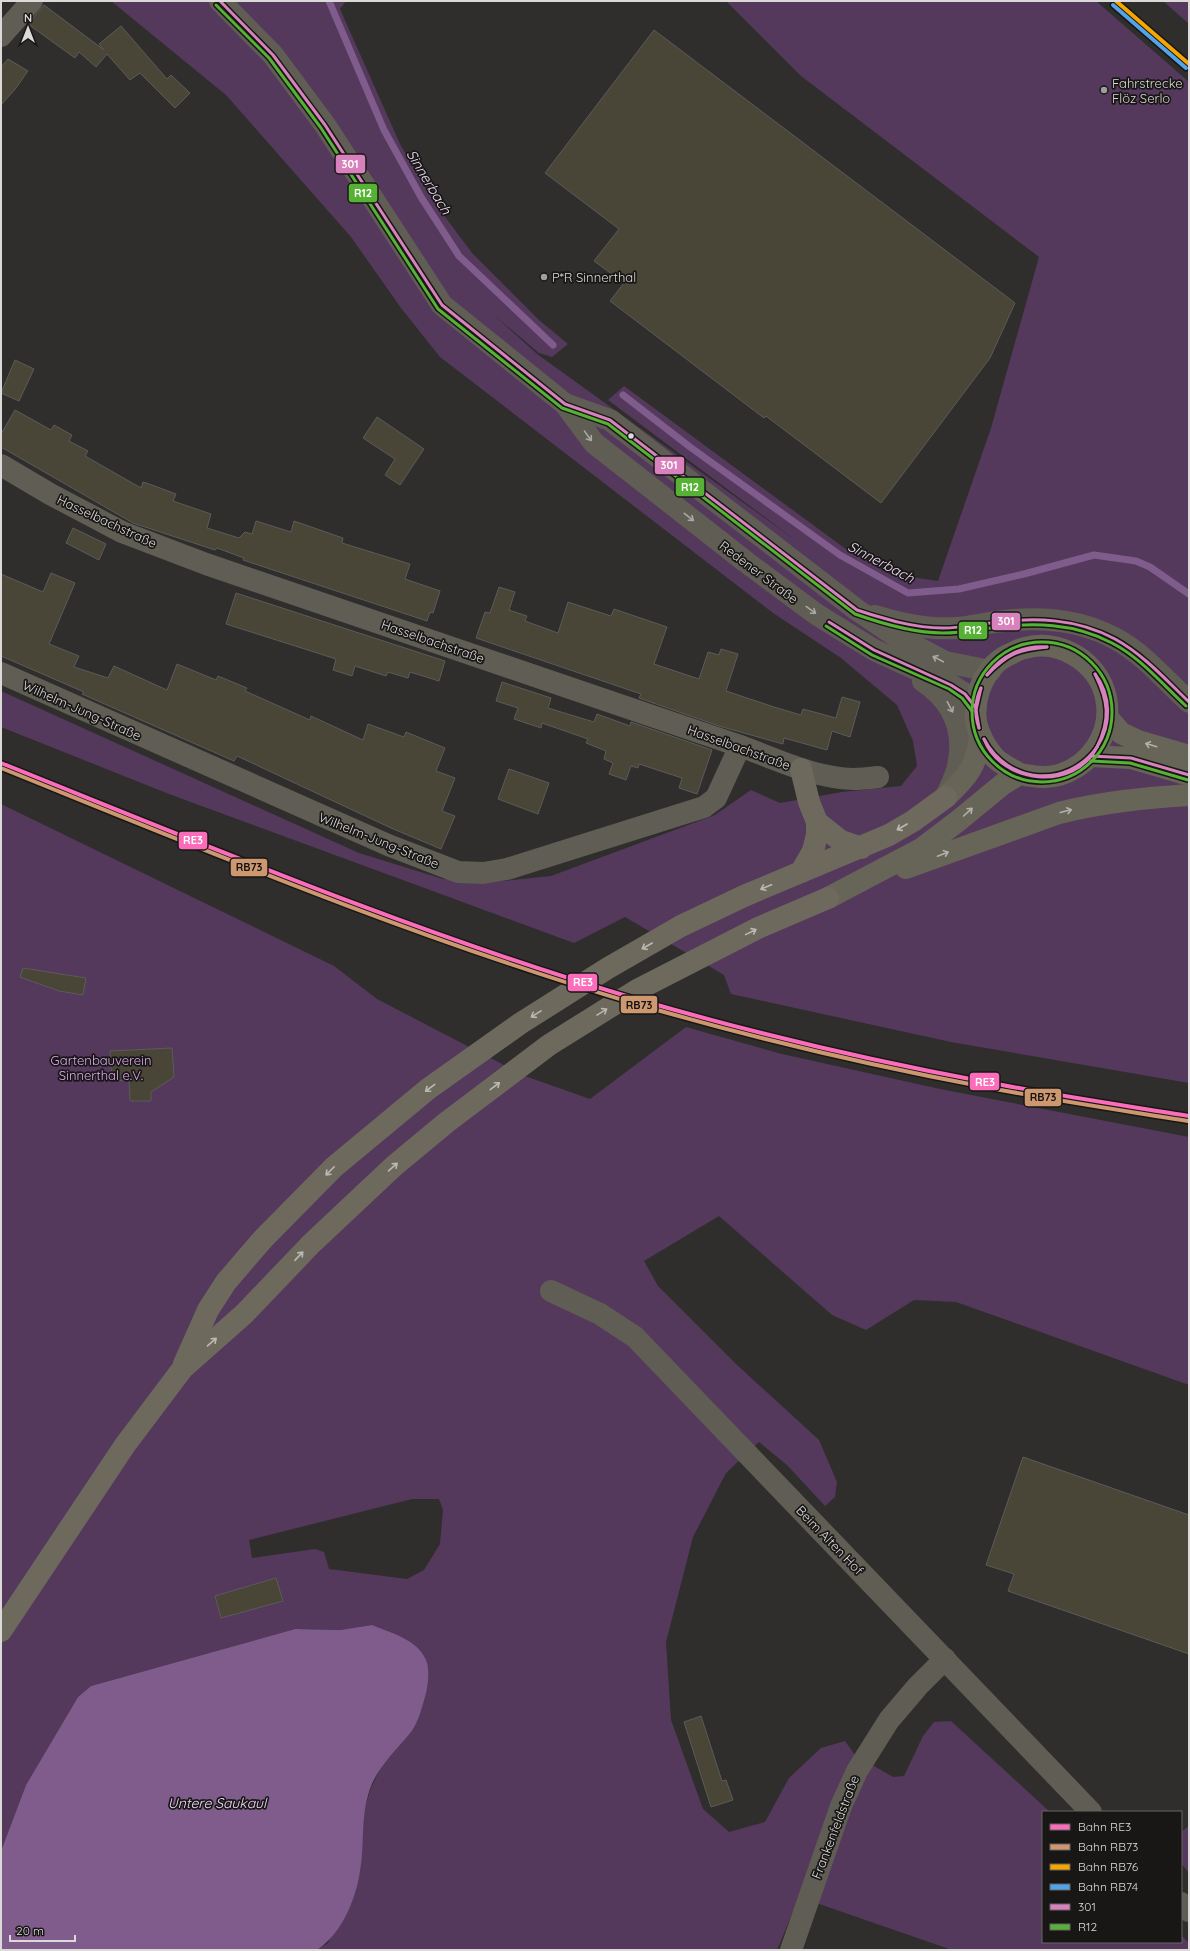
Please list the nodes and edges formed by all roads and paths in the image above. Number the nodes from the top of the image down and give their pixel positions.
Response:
1 (32, 1) edge
2 (220, 1) edge
3 (1, 36) edge
4 (565, 404) junction
5 (1, 465) edge
6 (857, 610) junction
7 (874, 650) junction
8 (990, 671) junction
9 (1, 673) edge
10 (1189, 702) edge
11 (976, 708) junction
12 (1108, 718) junction
13 (980, 735) junction
14 (740, 746) junction
15 (1090, 756) junction
16 (1189, 756) edge
17 (800, 769) junction
18 (1020, 774) junction
19 (1189, 775) edge
20 (878, 777) dead end
21 (1189, 795) edge
22 (946, 797) junction
23 (817, 822) junction
24 (861, 848) junction
25 (802, 872) junction
26 (828, 898) junction
27 (551, 1291) dead end
28 (183, 1368) junction
29 (1, 1632) edge
30 (945, 1659) junction
31 (1090, 1811) edge
32 (791, 1950) edge

1 - 3 street
2 - 4 main road, Redener Straße
4 - 6 main road, Redener Straße
4 -> 7 main road, Redener Straße
5 - 14 street, Hasselbachstraße
8 -> 6 main road, Redener Straße
6 - 10 main road
7 - 11 main road, Redener Straße
7 -> 22 main road
8 - 11 main road
8 - 12 main road
9 - 14 street, Wilhelm-Jung-Straße
11 - 13 main road
12 - 15 main road
16 -> 12 main road
13 - 18 main road
13 - 22 main road
14 - 17 street, Hasselbachstraße
15 - 18 main road
15 - 19 main road
17 - 20 street, Hasselbachstraße
17 - 23 highway
26 -> 18 main road
26 -> 21 main road
22 -> 24 highway
23 - 24 highway
23 - 25 highway
24 - 25 highway
25 -> 28 highway
28 -> 26 highway
27 - 30 street, Beim Alten Hof
28 - 29 highway
30 - 31 street, Beim Alten Hof
30 - 32 street, Frankenfeldstraße

